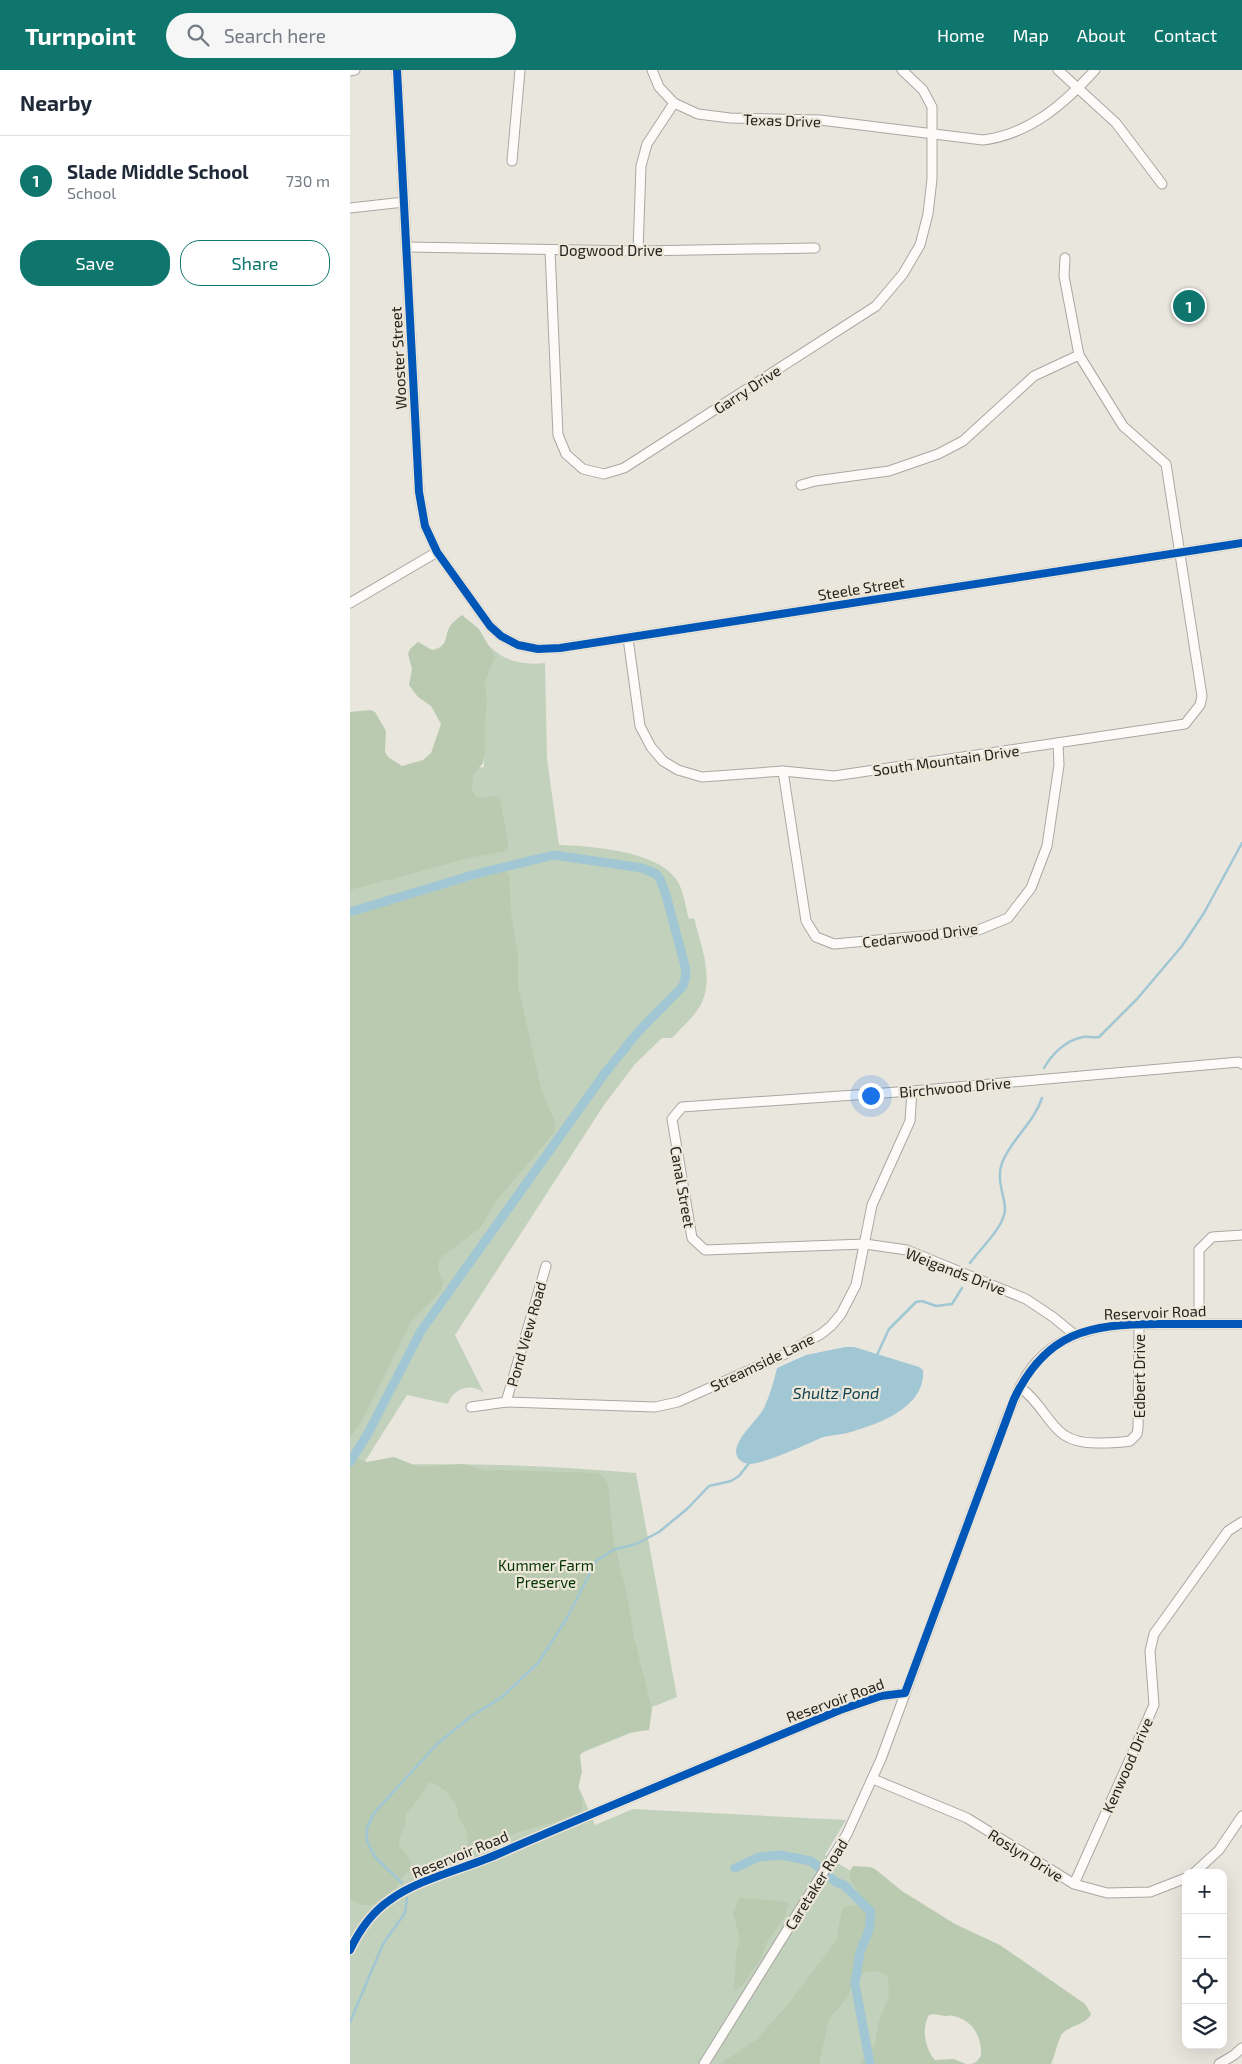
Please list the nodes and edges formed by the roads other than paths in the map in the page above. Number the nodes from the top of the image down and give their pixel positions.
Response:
1 (355, 70) edge
2 (397, 70) edge
3 (520, 70) edge
4 (652, 70) edge
5 (902, 70) edge
6 (1058, 70) edge
7 (1095, 70) edge
8 (350, 71) edge
9 (1079, 88) junction
10 (674, 103) junction
11 (932, 133) junction
12 (512, 161) dead end
13 (1162, 184) dead end
14 (404, 202) junction
15 (350, 208) edge
16 (407, 247) junction
17 (815, 248) dead end
18 (550, 250) junction
19 (638, 251) junction
20 (1065, 258) dead end
21 (1079, 355) junction
22 (801, 485) dead end
23 (1242, 543) edge
24 (437, 552) junction
25 (1180, 553) junction
26 (350, 603) edge
27 (490, 626) joint
28 (628, 638) junction
29 (1058, 743) junction
30 (783, 771) junction
31 (1242, 1064) edge
32 (912, 1091) junction
33 (672, 1119) joint
34 (1242, 1235) edge
35 (865, 1244) junction
36 (705, 1250) joint
37 (546, 1266) dead end
38 (1139, 1324) junction
39 (1199, 1324) junction
40 (1242, 1324) edge
41 (1075, 1335) junction
42 (1020, 1387) junction
43 (506, 1402) junction
44 (470, 1406) dead end
45 (1242, 1522) edge
46 (905, 1692) junction
47 (873, 1779) junction
48 (1242, 1816) edge
49 (1198, 1869) edge
50 (1182, 1880) edge
51 (1074, 1884) junction
52 (350, 1950) edge
53 (1242, 2048) edge
54 (704, 2064) edge
55 (1218, 2064) edge

1 - 8 street
2 - 14 street, Wooster Street
3 - 12 street
4 - 10 street, Texas Drive
5 - 11 street, Garry Drive
6 - 9 street
7 - 9 street, Texas Drive
9 - 11 street, Texas Drive
9 - 13 street
10 - 11 street, Texas Drive
10 - 19 street
11 - 18 street, Garry Drive
14 - 15 street
14 - 16 street, Wooster Street
16 - 18 street, Dogwood Drive
16 - 24 street, Wooster Street
17 - 19 street, Dogwood Drive
18 - 19 street, Dogwood Drive
20 - 21 street
21 - 22 street
21 - 25 street, South Mountain Drive
23 - 25 street, Steele Street
24 - 26 street
24 - 27 street, Wooster Street
25 - 28 street, Steele Street
25 - 29 street, South Mountain Drive
27 - 28 street, Steele Street
28 - 30 street, South Mountain Drive
29 - 30 street, South Mountain Drive
29 - 30 street, Cedarwood Drive
31 - 32 street, Birchwood Drive
32 - 33 street, Birchwood Drive
32 - 35 street, Streamside Lane
33 - 36 street, Canal Street
34 - 39 street
35 - 36 street, Weigands Drive
35 - 41 street, Weigands Drive
35 - 43 street, Streamside Lane
37 - 43 street, Pond View Road
38 - 39 street, Reservoir Road
38 - 41 street, Reservoir Road
38 - 42 street, Edbert Drive
39 - 40 street, Reservoir Road
41 - 42 street, Reservoir Road
42 - 46 street, Reservoir Road
43 - 44 street, Streamside Lane
45 - 51 street, Kenwood Drive
46 - 47 street, Caretaker Road
46 - 52 street, Reservoir Road
47 - 51 street, Roslyn Drive
47 - 54 street, Caretaker Road
48 - 49 street
50 - 51 street, Roslyn Drive
53 - 55 street

